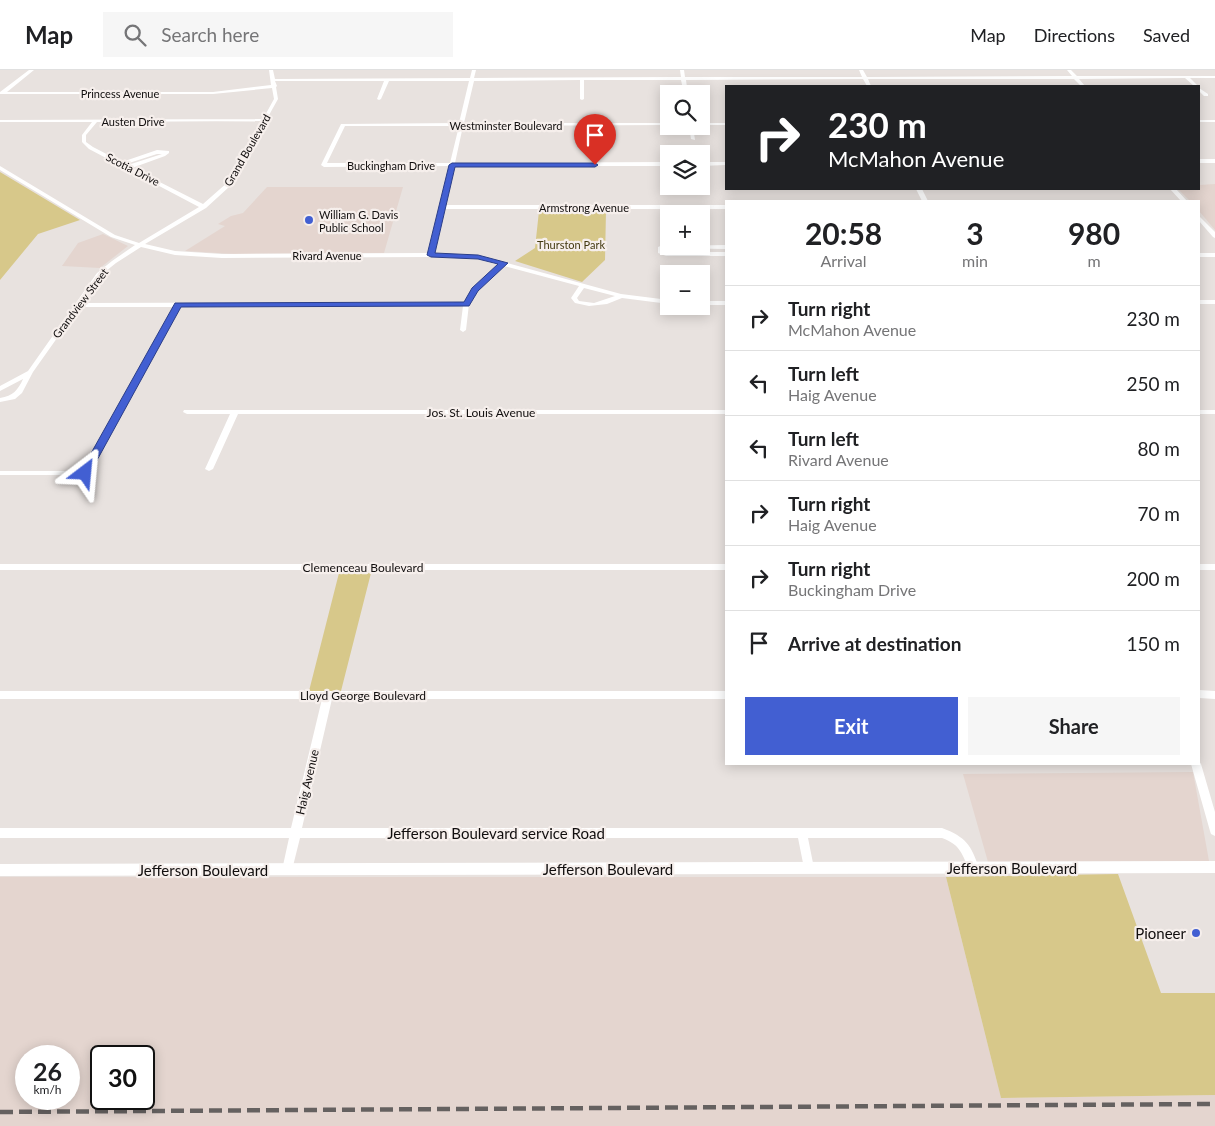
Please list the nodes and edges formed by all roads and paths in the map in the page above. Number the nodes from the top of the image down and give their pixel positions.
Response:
1 (32, 70) edge
2 (271, 70) edge
3 (474, 70) edge
4 (682, 70) edge
5 (861, 70) edge
6 (1069, 70) edge
7 (1215, 77) edge
8 (865, 78) junction
9 (1076, 78) junction
10 (1186, 78) junction
11 (582, 79) junction
12 (684, 79) junction
13 (769, 79) junction
14 (386, 80) junction
15 (471, 80) junction
16 (274, 83) junction
17 (685, 85) edge
18 (772, 85) edge
19 (868, 85) edge
20 (1082, 85) edge
21 (1195, 85) edge
22 (1200, 90) edge
23 (1206, 95) dead end
24 (379, 98) dead end
25 (582, 99) dead end
26 (265, 120) junction
27 (0, 121) edge
28 (95, 121) junction
29 (1200, 121) edge
30 (1215, 121) edge
31 (660, 124) edge
32 (710, 124) edge
33 (725, 124) edge
34 (461, 125) junction
35 (1200, 125) edge
36 (1215, 125) edge
37 (692, 135) edge
38 (693, 139) dead end
39 (1200, 161) edge
40 (1215, 161) edge
41 (122, 164) junction
42 (660, 164) edge
43 (710, 164) edge
44 (725, 164) edge
45 (452, 165) junction
46 (1200, 165) edge
47 (1215, 165) edge
48 (324, 166) joint
49 (129, 167) junction
50 (0, 168) edge
51 (1174, 190) edge
52 (1183, 200) edge
53 (204, 207) junction
54 (725, 207) edge
55 (442, 208) junction
56 (1200, 219) edge
57 (1215, 236) edge
58 (139, 244) junction
59 (725, 247) edge
60 (725, 254) edge
61 (431, 255) junction
62 (1200, 255) edge
63 (1215, 255) edge
64 (504, 263) junction
65 (582, 286) junction
66 (621, 296) junction
67 (660, 301) edge
68 (1200, 302) edge
69 (1215, 302) edge
70 (710, 303) edge
71 (725, 303) edge
72 (466, 304) junction
73 (77, 305) junction
74 (178, 305) junction
75 (463, 330) dead end
76 (30, 372) junction
77 (0, 389) edge
78 (0, 400) edge
79 (187, 412) dead end
80 (235, 412) junction
81 (725, 412) edge
82 (1200, 412) edge
83 (1215, 412) edge
84 (209, 469) dead end
85 (0, 473) edge
86 (0, 567) edge
87 (725, 567) edge
88 (1200, 567) edge
89 (1215, 567) edge
90 (1200, 694) edge
91 (1215, 694) edge
92 (0, 695) edge
93 (328, 695) junction
94 (725, 695) edge
95 (1196, 765) edge
96 (1215, 831) edge
97 (0, 833) edge
98 (295, 833) junction
99 (802, 833) junction
100 (1215, 867) edge
101 (809, 868) junction
102 (974, 868) junction
103 (0, 870) edge
104 (287, 870) junction

1 - 16 street, Princess Avenue
2 - 16 street, Grand Boulevard
3 - 15 street
4 - 12 street
5 - 8 street
6 - 9 street
7 - 10 street, Princess Avenue
8 - 9 street, Princess Avenue
8 - 13 street, Princess Avenue
8 - 19 street
9 - 10 street, Princess Avenue
9 - 20 street
10 - 21 street
11 - 12 street, Princess Avenue
11 - 15 street, Princess Avenue
11 - 25 street
12 - 13 street, Princess Avenue
12 - 17 street
13 - 18 street
14 - 15 street, Princess Avenue
14 - 16 street, Princess Avenue
14 - 24 street
15 - 34 street
16 - 26 street, Grand Boulevard
22 - 23 street
26 - 28 street, Austen Drive
26 - 53 street, Grand Boulevard
27 - 28 street, Austen Drive
28 - 41 street, Scotia Drive
29 - 30 street
31 - 34 street, Westminster Boulevard
32 - 33 street
34 - 45 street
34 - 48 street, Westminster Boulevard
35 - 36 street
37 - 38 street
39 - 40 street
41 - 49 street, Scotia Drive
41 - 49 street
42 - 45 street, Buckingham Drive
43 - 44 street
45 - 48 street, Buckingham Drive
45 - 55 street
46 - 47 street
49 - 53 street, Scotia Drive
50 - 58 street, Rivard Avenue
51 - 52 street
53 - 58 street, Grand Boulevard
54 - 55 street, Armstrong Avenue
55 - 61 street
56 - 57 street
58 - 61 street, Rivard Avenue
58 - 73 street, Grandview Street
59 - 60 street
61 - 64 street, Rivard Avenue
62 - 63 street
64 - 65 street, Rivard Avenue
64 - 72 street
65 - 66 street, Rivard Avenue
65 - 66 street
66 - 67 street, Rivard Avenue
68 - 69 street
70 - 71 street
72 - 74 street
72 - 75 street
73 - 74 street
73 - 76 street, Grandview Street
74 - 85 street
76 - 77 street, Grandview Street
76 - 78 street, Grandview Street
79 - 80 street, Jos. St. Louis Avenue
80 - 81 street, Jos. St. Louis Avenue
80 - 84 street
82 - 83 street
86 - 87 street, Clemenceau Boulevard
88 - 89 street
90 - 91 street
92 - 93 street, Lloyd George Boulevard
93 - 94 street, Lloyd George Boulevard
93 - 98 street, Haig Avenue
95 - 96 street
97 - 98 street, Jefferson Boulevard service Road
98 - 99 street, Jefferson Boulevard service Road
98 - 104 street, Haig Avenue
99 - 101 street
99 - 102 street, Jefferson Boulevard service Road
100 - 102 street, Jefferson Boulevard
101 - 102 street, Jefferson Boulevard
101 - 104 street, Jefferson Boulevard
103 - 104 street, Jefferson Boulevard

